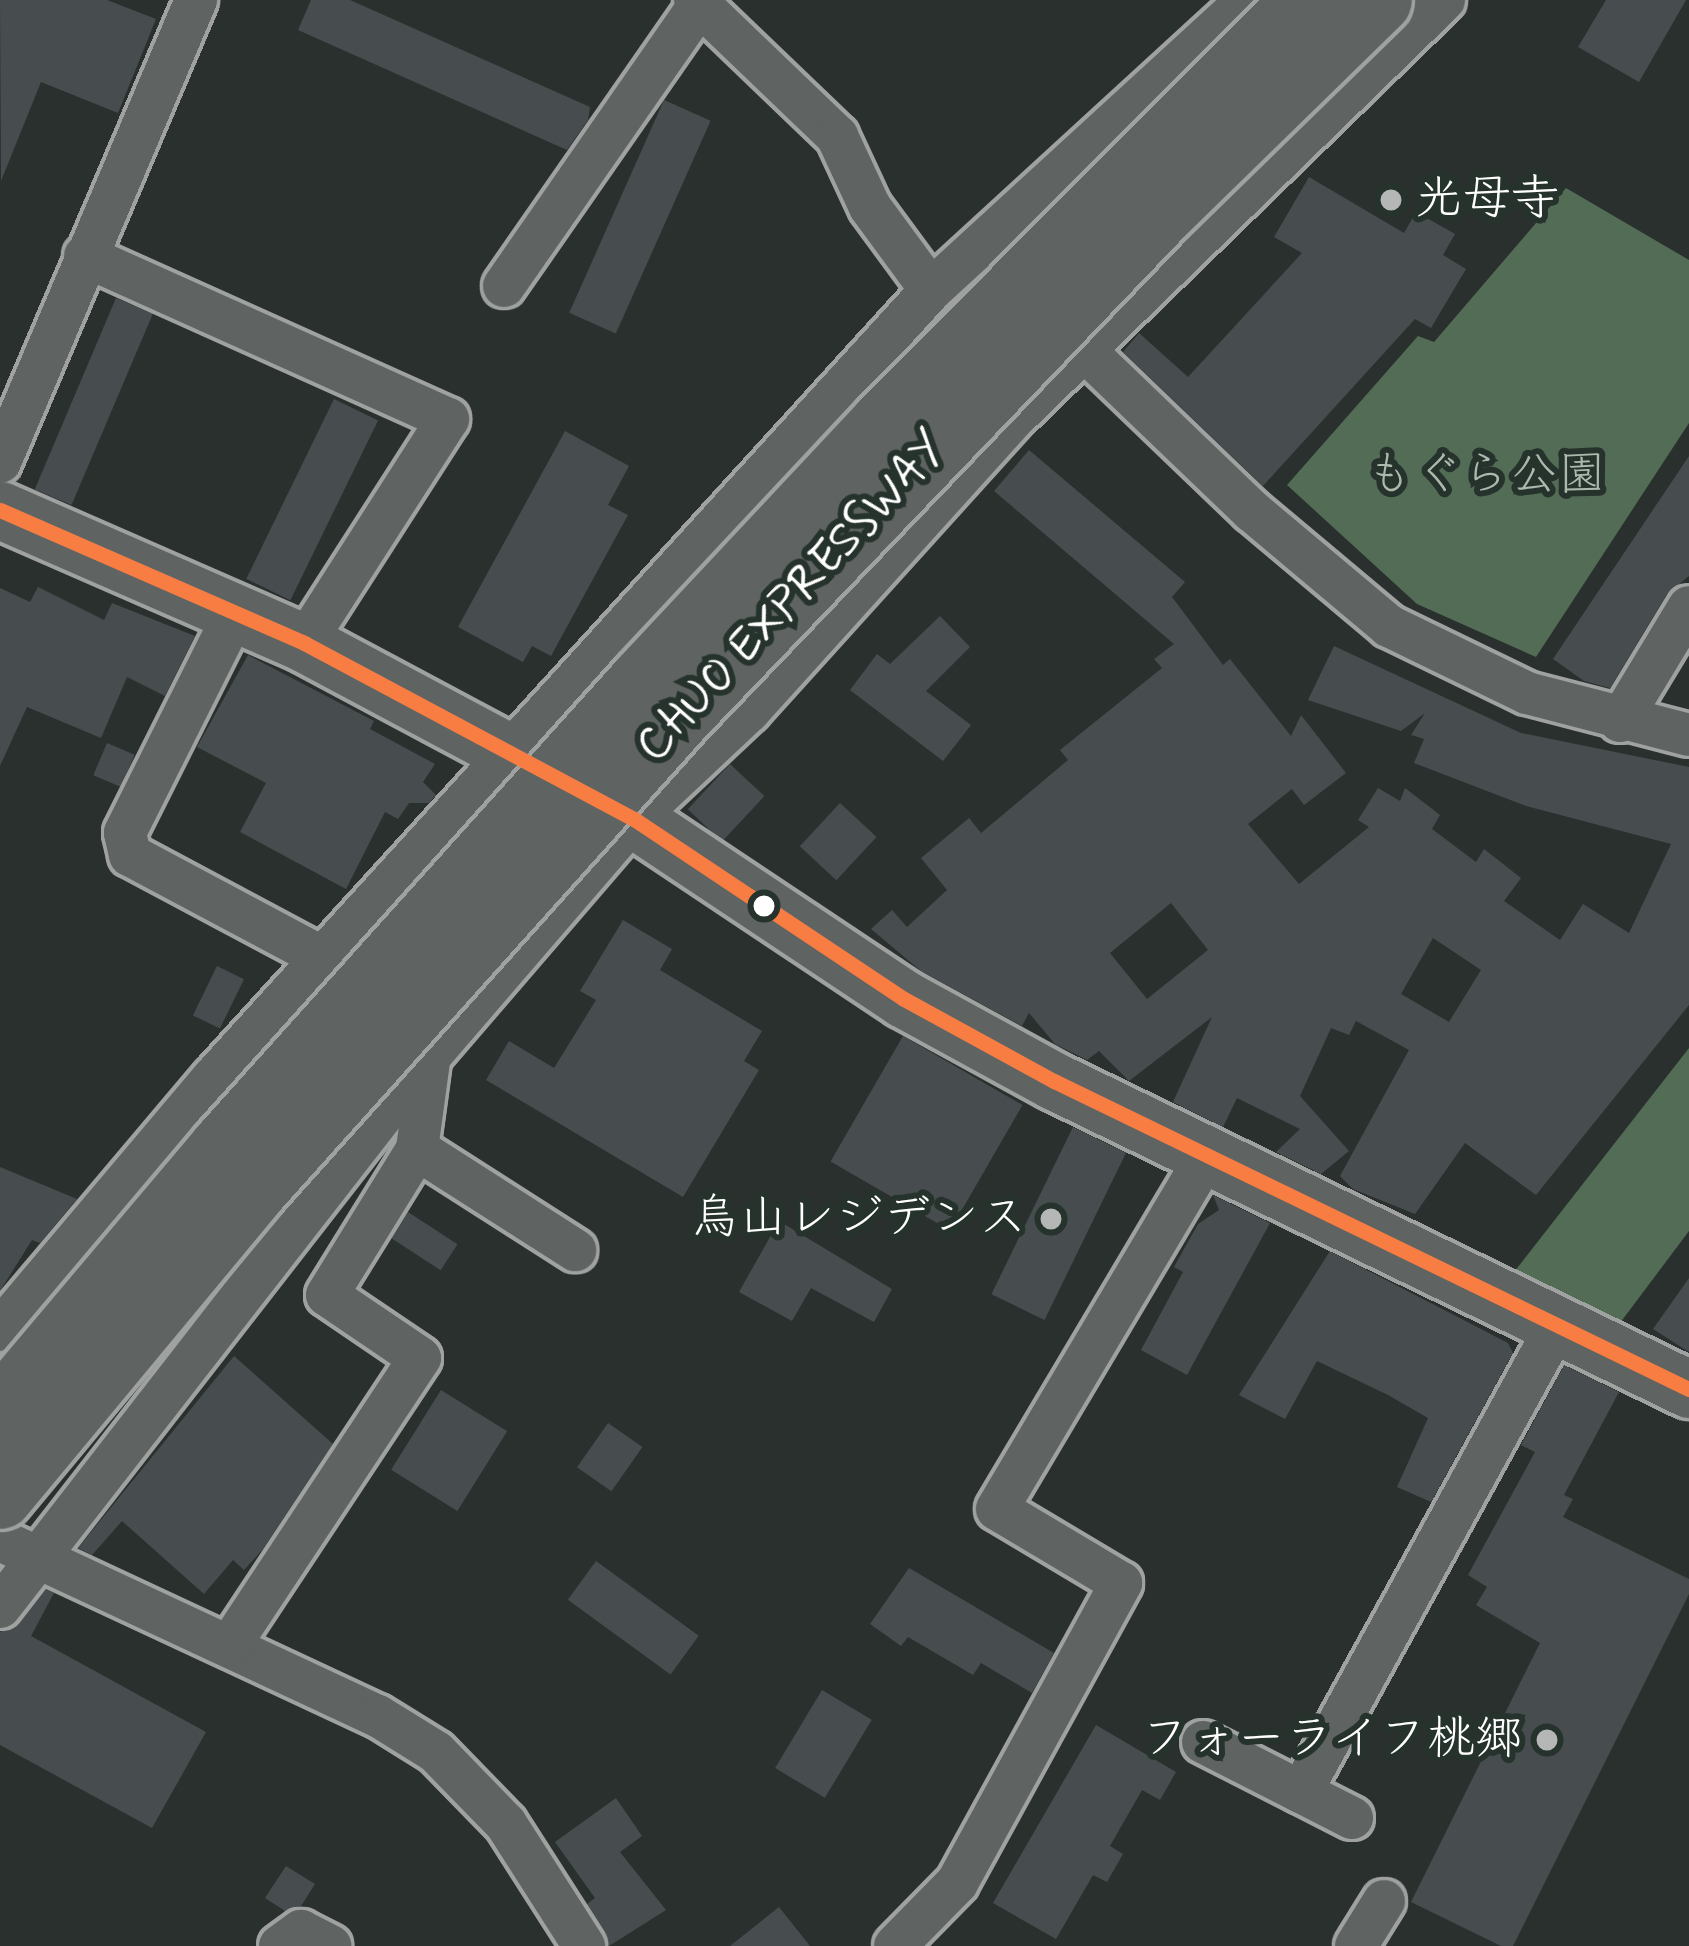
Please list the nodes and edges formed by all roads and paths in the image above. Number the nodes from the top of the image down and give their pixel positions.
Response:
1 (196, 0) edge
2 (1248, 0) edge
3 (1306, 0) edge
4 (1379, 0) edge
5 (1444, 0) edge
6 (697, 3) edge
7 (1372, 67) junction
8 (85, 256) junction
9 (504, 286) dead end
10 (931, 290) junction
11 (1085, 352) junction
12 (0, 462) edge
13 (0, 510) edge
14 (1689, 607) edge
15 (236, 611) junction
16 (304, 643) junction
17 (1620, 721) junction
18 (1689, 735) edge
19 (514, 754) junction
20 (634, 819) junction
21 (323, 958) junction
22 (420, 1069) junction
23 (418, 1150) junction
24 (1209, 1152) junction
25 (575, 1250) dead end
26 (1558, 1322) junction
27 (0, 1330) edge
28 (1689, 1390) edge
29 (0, 1412) edge
30 (0, 1496) edge
31 (0, 1540) edge
32 (39, 1557) junction
33 (0, 1607) edge
34 (230, 1645) junction
35 (1203, 1742) dead end
36 (1301, 1792) junction
37 (1352, 1818) dead end
38 (1384, 1901) dead end
39 (280, 1946) edge
40 (330, 1946) edge
41 (584, 1946) edge
42 (895, 1946) edge
43 (1356, 1946) edge

1 - 8 street
2 - 10 street
3 - 7 street
3 - 29 highway, CHUO EXPRESSWAY, bridge
4 - 30 highway, CHUO EXPRESSWAY, bridge
5 - 7 street
6 - 9 street
6 - 10 street
7 - 11 street
8 - 12 street
8 - 16 street
10 - 19 street
11 - 17 street
11 - 20 street
13 - 15 street
14 - 17 street
15 - 16 street
15 - 21 street
16 - 19 street
17 - 18 street
19 - 20 street
19 - 21 street
20 - 22 street
20 - 24 street
21 - 27 street
22 - 23 street
22 - 32 street
23 - 25 street
23 - 34 street
24 - 26 street
24 - 42 street
26 - 28 street
26 - 36 street
31 - 32 street
32 - 33 street
32 - 34 street
34 - 41 street
35 - 36 street
36 - 37 street
38 - 43 street
39 - 40 street

